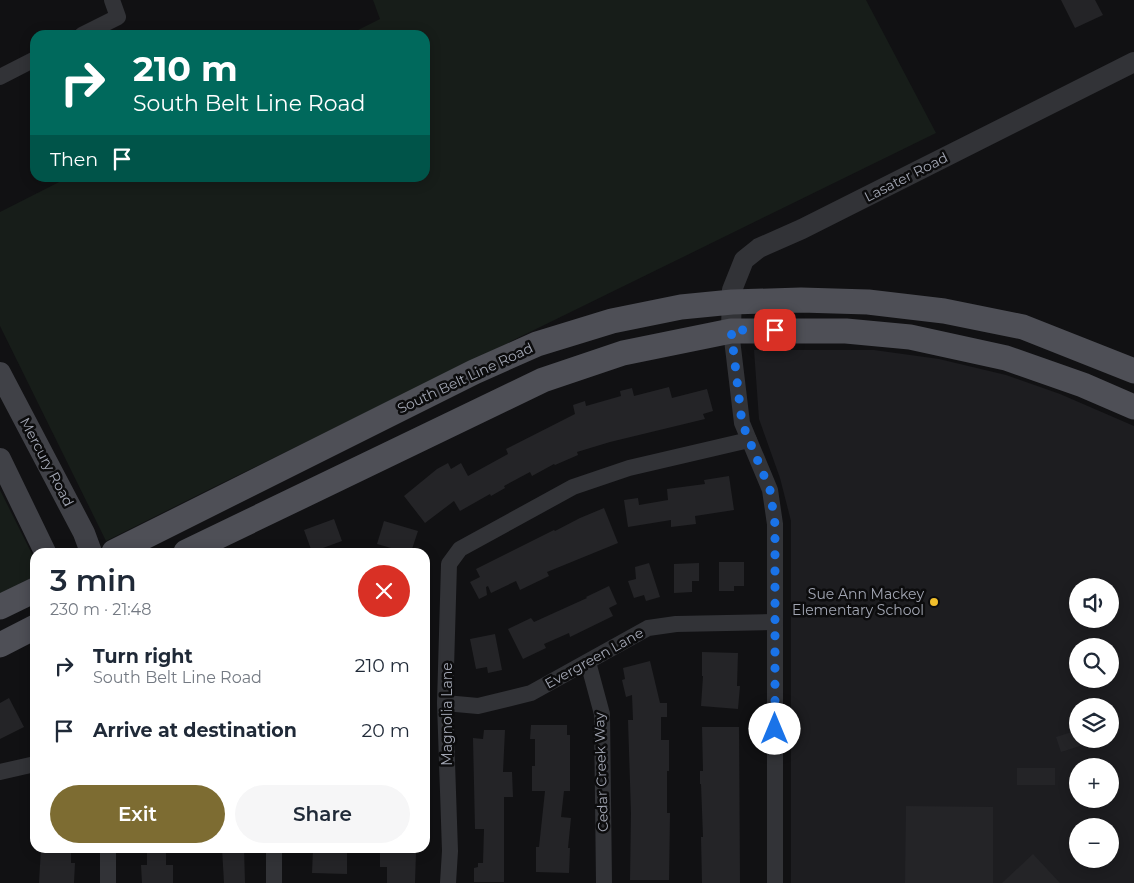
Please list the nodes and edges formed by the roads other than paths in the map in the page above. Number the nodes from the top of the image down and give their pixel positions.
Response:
1 (112, 0) edge
2 (92, 30) edge
3 (30, 61) edge
4 (1134, 62) edge
5 (0, 76) edge
6 (732, 302) junction
7 (731, 330) junction
8 (1134, 372) edge
9 (0, 373) edge
10 (1134, 407) edge
11 (749, 440) junction
12 (0, 459) edge
13 (43, 548) edge
14 (89, 548) edge
15 (122, 548) edge
16 (194, 548) edge
17 (30, 592) edge
18 (0, 606) edge
19 (775, 622) junction
20 (30, 630) edge
21 (0, 645) edge
22 (588, 662) junction
23 (446, 703) junction
24 (30, 765) edge
25 (0, 772) edge
26 (108, 853) edge
27 (274, 853) edge
28 (108, 883) edge
29 (274, 883) edge
30 (448, 883) edge
31 (604, 883) edge
32 (775, 883) edge

1 - 2 street
3 - 5 street
4 - 6 street, Lasater Road
6 - 7 street, Lasater Road
6 - 8 main road, South Belt Line Road
6 - 15 main road, South Belt Line Road
7 - 10 main road
7 - 11 street
7 - 16 main road
9 - 14 main road, Mercury Road
11 - 19 street
11 - 23 street, Magnolia Lane
12 - 13 main road
17 - 18 main road
19 - 22 street, Evergreen Lane
19 - 32 street
20 - 21 main road
22 - 23 street, Evergreen Lane
22 - 31 street, Cedar Creek Way
23 - 30 street, Magnolia Lane
24 - 25 street
26 - 28 street
27 - 29 street

